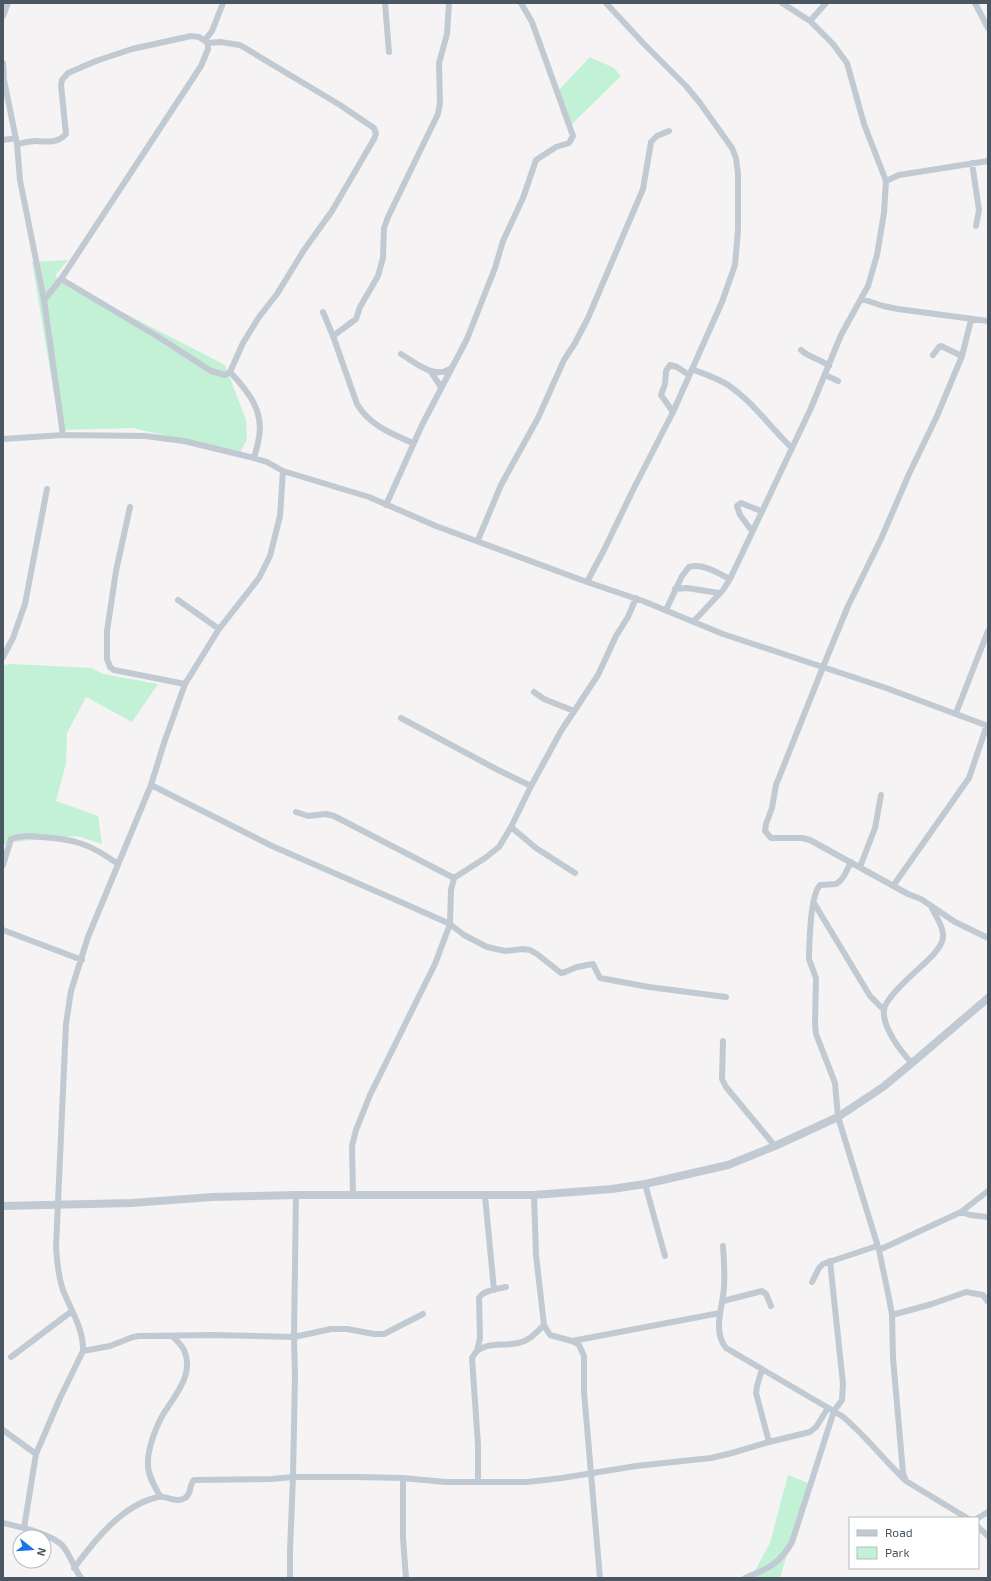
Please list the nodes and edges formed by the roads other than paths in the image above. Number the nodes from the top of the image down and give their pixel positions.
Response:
1 (8, 3) edge
2 (223, 3) edge
3 (385, 3) edge
4 (449, 3) edge
5 (521, 3) edge
6 (606, 3) edge
7 (782, 3) edge
8 (826, 3) edge
9 (975, 3) edge
10 (3, 16) edge
11 (986, 16) edge
12 (810, 21) junction
13 (988, 28) edge
14 (206, 41) junction
15 (389, 52) dead end
16 (3, 63) edge
17 (669, 131) dead end
18 (3, 140) edge
19 (16, 141) junction
20 (988, 160) edge
21 (972, 163) junction
22 (886, 182) junction
23 (976, 226) dead end
24 (61, 279) junction
25 (862, 299) junction
26 (44, 300) junction
27 (323, 312) dead end
28 (971, 320) junction
29 (988, 321) edge
30 (333, 336) junction
31 (801, 350) dead end
32 (401, 354) dead end
33 (933, 355) dead end
34 (962, 356) junction
35 (829, 366) junction
36 (450, 369) junction
37 (230, 372) junction
38 (431, 372) junction
39 (691, 372) junction
40 (825, 375) junction
41 (838, 381) dead end
42 (441, 387) junction
43 (673, 412) junction
44 (63, 435) junction
45 (3, 440) edge
46 (413, 443) junction
47 (792, 448) junction
48 (254, 458) junction
49 (283, 471) junction
50 (47, 489) dead end
51 (386, 505) junction
52 (130, 507) dead end
53 (761, 511) junction
54 (752, 532) junction
55 (478, 540) junction
56 (730, 579) junction
57 (587, 582) junction
58 (675, 590) junction
59 (719, 593) junction
60 (636, 598) junction
61 (178, 600) dead end
62 (666, 610) junction
63 (694, 621) junction
64 (219, 629) junction
65 (988, 631) edge
66 (3, 658) edge
67 (823, 667) junction
68 (186, 684) junction
69 (534, 692) dead end
70 (574, 711) junction
71 (956, 713) junction
72 (401, 718) dead end
73 (988, 726) edge
74 (151, 785) junction
75 (531, 786) junction
76 (881, 795) dead end
77 (296, 812) dead end
78 (511, 827) junction
79 (851, 862) junction
80 (118, 864) junction
81 (3, 865) edge
82 (860, 866) junction
83 (575, 873) dead end
84 (454, 878) junction
85 (893, 886) junction
86 (814, 903) junction
87 (931, 906) junction
88 (450, 924) junction
89 (3, 930) edge
90 (988, 938) edge
91 (82, 960) junction
92 (726, 997) dead end
93 (988, 998) edge
94 (884, 1010) junction
95 (723, 1041) dead end
96 (912, 1063) junction
97 (838, 1117) junction
98 (776, 1146) junction
99 (645, 1184) junction
100 (988, 1190) edge
101 (296, 1195) junction
102 (353, 1195) junction
103 (534, 1195) junction
104 (485, 1196) junction
105 (59, 1205) junction
106 (3, 1206) edge
107 (961, 1212) junction
108 (988, 1217) edge
109 (723, 1246) dead end
110 (878, 1248) junction
111 (665, 1256) dead end
112 (830, 1261) junction
113 (812, 1282) dead end
114 (506, 1287) dead end
115 (494, 1290) junction
116 (723, 1301) junction
117 (988, 1302) edge
118 (771, 1306) dead end
119 (72, 1311) junction
120 (720, 1313) junction
121 (423, 1314) dead end
122 (892, 1315) junction
123 (544, 1325) junction
124 (172, 1336) junction
125 (294, 1337) junction
126 (572, 1341) junction
127 (83, 1351) junction
128 (477, 1351) junction
129 (11, 1357) dead end
130 (762, 1369) junction
131 (828, 1408) junction
132 (834, 1411) junction
133 (3, 1430) edge
134 (769, 1442) junction
135 (36, 1454) junction
136 (592, 1473) junction
137 (293, 1477) junction
138 (403, 1478) junction
139 (906, 1481) junction
140 (478, 1482) junction
141 (160, 1496) junction
142 (988, 1512) edge
143 (965, 1517) edge
144 (979, 1517) edge
145 (3, 1523) edge
146 (24, 1528) junction
147 (979, 1528) edge
148 (988, 1536) edge
149 (74, 1568) junction
150 (80, 1578) edge
151 (290, 1578) edge
152 (406, 1578) edge
153 (600, 1578) edge
154 (744, 1578) edge

1 - 10 street
2 - 14 street
3 - 15 street
4 - 30 street
5 - 36 street
6 - 39 street
7 - 12 street
8 - 12 street
9 - 11 street
11 - 13 street
12 - 22 street
14 - 19 street
14 - 24 street
14 - 37 street
16 - 19 street
17 - 55 street
18 - 19 street
19 - 26 street
20 - 21 street
21 - 22 street
21 - 23 street
22 - 25 street
24 - 26 street
24 - 37 street
25 - 28 street
25 - 35 street
26 - 44 street
27 - 30 street
28 - 29 street
28 - 34 street
30 - 46 street
31 - 35 street
32 - 38 street
33 - 34 street
34 - 67 street
35 - 40 street
36 - 38 street
36 - 42 street
37 - 48 street
38 - 42 street
39 - 43 street
39 - 43 street
39 - 47 street
40 - 41 street
40 - 47 street
42 - 46 street
43 - 57 street
44 - 45 street
44 - 48 street
46 - 51 street
47 - 53 street
48 - 49 street
49 - 51 street
49 - 64 street
50 - 66 street
51 - 55 street
52 - 68 street
53 - 54 street
53 - 54 street
54 - 56 street
55 - 57 street
56 - 58 street
56 - 59 street
57 - 60 street
58 - 59 street
58 - 62 street
59 - 63 street
60 - 62 street
60 - 70 street
61 - 64 street
62 - 63 street
63 - 67 street
64 - 68 street
65 - 71 street
67 - 71 street
67 - 79 street
68 - 74 street
69 - 70 street
70 - 75 street
71 - 73 street
72 - 75 street
73 - 85 street
74 - 80 street
74 - 88 street
75 - 78 street
76 - 82 street
77 - 84 street
78 - 83 street
78 - 84 street
79 - 82 street
79 - 86 street
80 - 81 street
80 - 91 street
82 - 85 street
84 - 88 street
85 - 87 street
86 - 94 street
86 - 97 street
87 - 90 street
87 - 94 street
88 - 92 street
88 - 102 street
89 - 91 street
91 - 105 street
93 - 96 street
94 - 96 street
95 - 98 street
96 - 97 street
97 - 98 street
97 - 110 street
98 - 99 street
99 - 103 street
99 - 111 street
100 - 107 street
101 - 102 street
101 - 105 street
101 - 125 street
102 - 104 street
103 - 104 street
103 - 123 street
104 - 115 street
105 - 106 street
105 - 119 street
107 - 108 street
107 - 110 street
109 - 116 street
110 - 112 street
110 - 122 street
112 - 113 street
112 - 132 street
114 - 115 street
115 - 128 street
116 - 118 street
116 - 120 street
117 - 122 street
119 - 127 street
119 - 129 street
120 - 126 street
120 - 130 street
121 - 125 street
122 - 139 street
123 - 126 street
123 - 128 street
124 - 125 street
124 - 127 street
124 - 141 street
125 - 137 street
126 - 136 street
127 - 135 street
128 - 140 street
130 - 131 street
130 - 134 street
131 - 132 street
131 - 134 street
132 - 139 street
132 - 154 street
133 - 135 street
134 - 136 street
135 - 146 street
136 - 140 street
136 - 153 street
137 - 138 street
137 - 141 street
137 - 151 street
138 - 140 street
138 - 152 street
139 - 143 street
141 - 149 street
142 - 144 street
145 - 146 street
146 - 149 street
147 - 148 street
149 - 150 street

